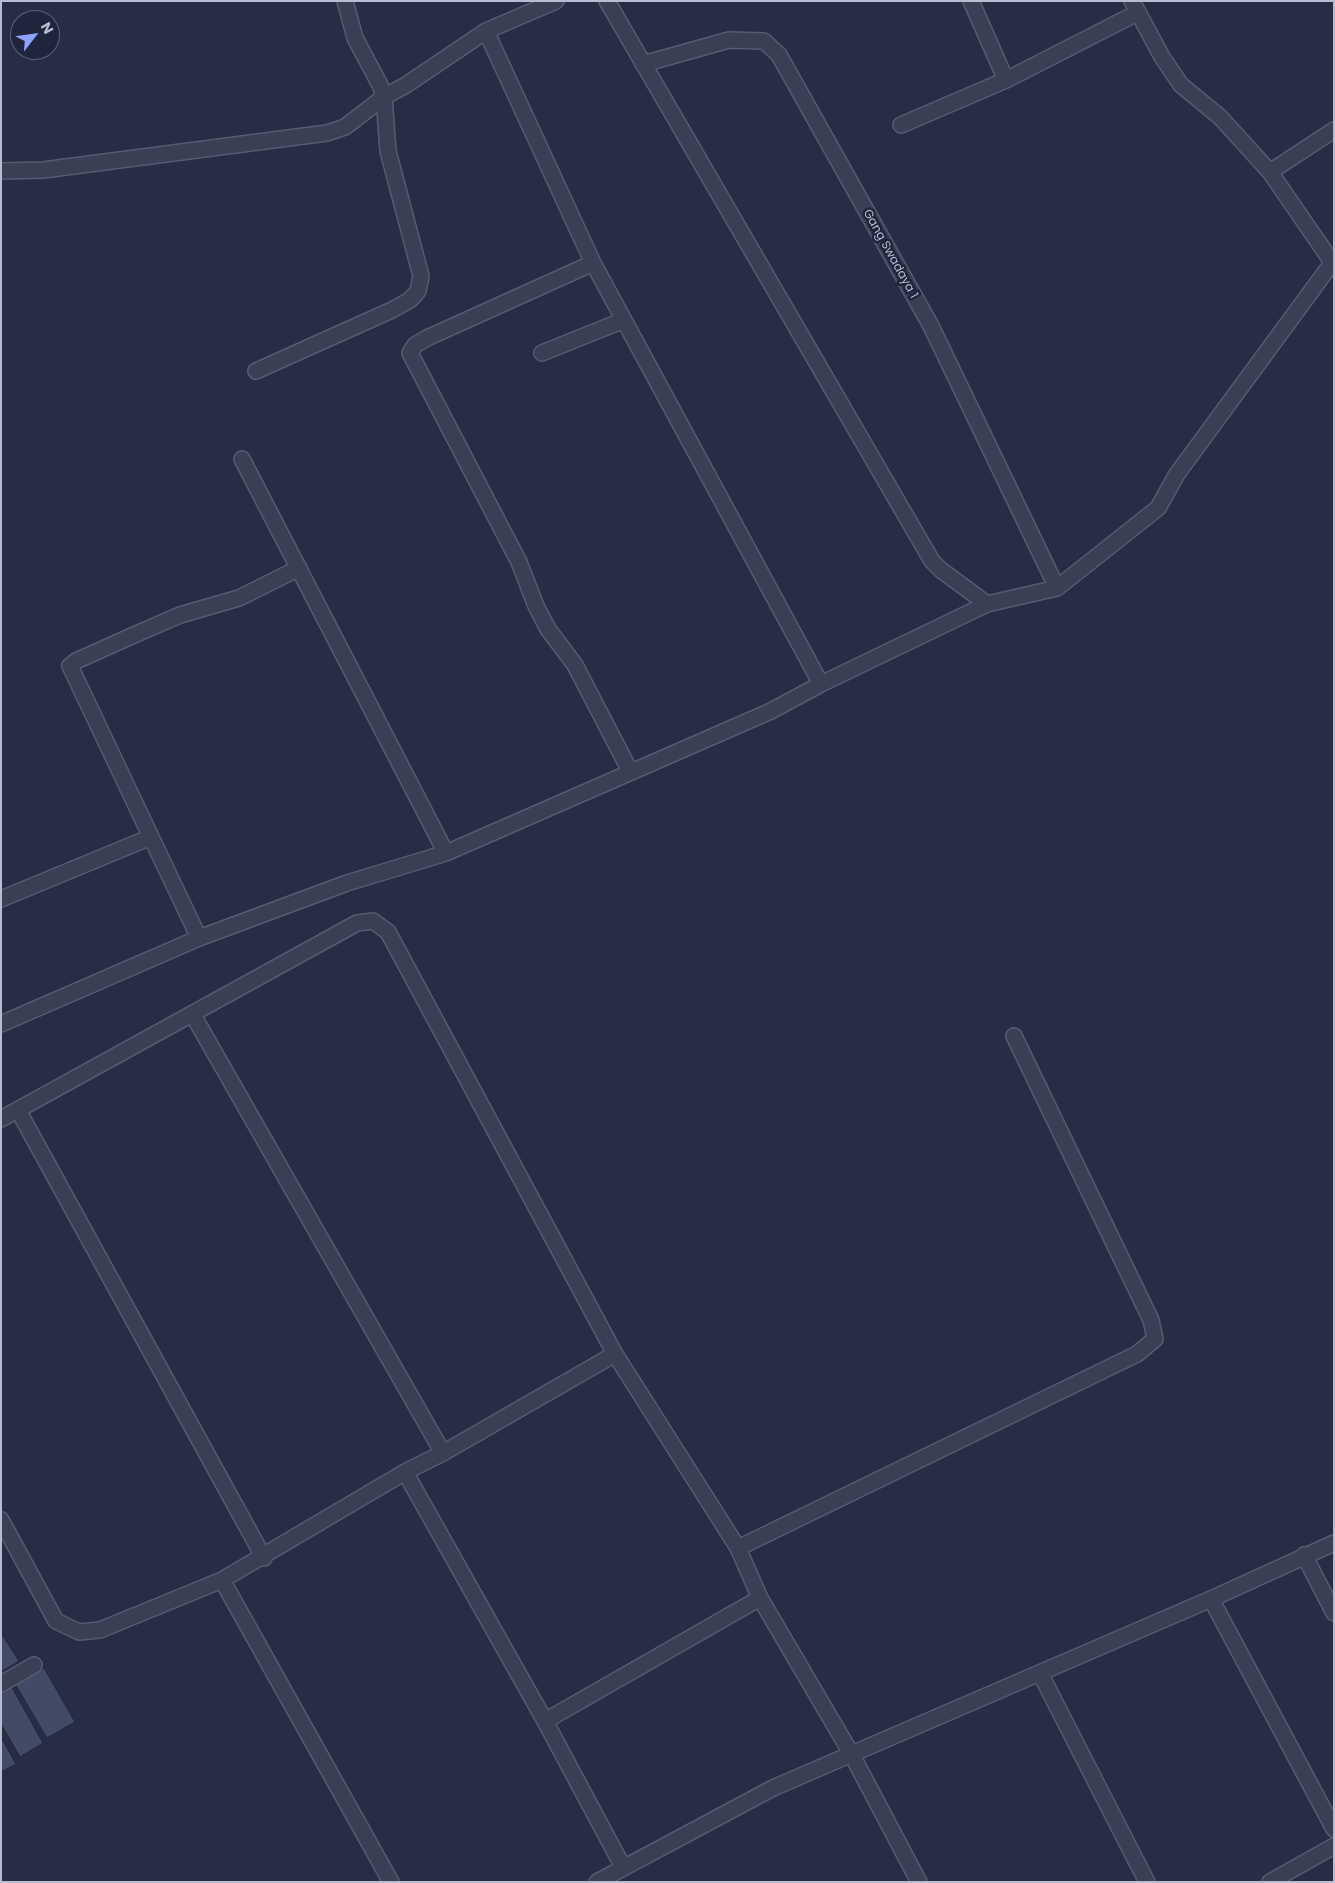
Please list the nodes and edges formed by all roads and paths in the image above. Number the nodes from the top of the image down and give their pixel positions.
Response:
1 (345, 1) edge
2 (556, 1) edge
3 (607, 1) edge
4 (971, 1) edge
5 (1134, 7) edge
6 (486, 31) junction
7 (643, 64) junction
8 (1006, 80) junction
9 (382, 91) junction
10 (901, 125) dead end
11 (1334, 130) edge
12 (1, 171) edge
13 (1270, 172) junction
14 (593, 263) junction
15 (1333, 264) edge
16 (624, 320) junction
17 (542, 353) dead end
18 (256, 371) dead end
19 (242, 459) dead end
20 (299, 568) junction
21 (1057, 588) junction
22 (987, 604) junction
23 (821, 684) junction
24 (630, 771) junction
25 (151, 837) junction
26 (446, 853) junction
27 (1, 899) edge
28 (199, 938) junction
29 (193, 1015) junction
30 (1, 1024) edge
31 (1014, 1036) dead end
32 (18, 1110) junction
33 (1, 1119) edge
34 (615, 1354) junction
35 (443, 1453) junction
36 (404, 1472) junction
37 (1, 1520) edge
38 (1334, 1543) edge
39 (738, 1548) junction
40 (1304, 1555) junction
41 (264, 1558) junction
42 (222, 1580) junction
43 (760, 1598) junction
44 (1211, 1599) junction
45 (1334, 1613) edge
46 (34, 1665) dead end
47 (1040, 1673) junction
48 (1, 1684) edge
49 (545, 1721) junction
50 (852, 1754) junction
51 (1334, 1829) edge
52 (1334, 1846) edge
53 (623, 1867) junction
54 (391, 1882) edge
55 (597, 1882) edge
56 (919, 1882) edge
57 (1147, 1882) edge
58 (1270, 1882) edge

1 - 9 street
2 - 6 street
3 - 7 street
4 - 8 street
5 - 8 street
5 - 13 street
6 - 9 street
6 - 14 street
7 - 21 street, Gang Swadaya 1
7 - 22 street
8 - 10 street
9 - 12 street
9 - 18 street
11 - 13 street
13 - 15 street
14 - 16 street
14 - 24 street
15 - 21 street
16 - 17 street
16 - 23 street
19 - 20 street
20 - 25 street
20 - 26 street
21 - 22 street
22 - 23 street
23 - 24 street
24 - 26 street
25 - 27 street
25 - 28 street
26 - 28 street
28 - 30 street
29 - 32 street
29 - 34 street
29 - 35 street
31 - 39 street
32 - 33 street
32 - 41 street
34 - 35 street
34 - 39 street
35 - 36 street
36 - 41 street
36 - 49 street
37 - 42 street
38 - 40 street
39 - 43 street
40 - 44 street
40 - 45 street
41 - 42 street
42 - 54 street
43 - 49 street
43 - 50 street
44 - 47 street
44 - 51 street
46 - 48 street
47 - 50 street
47 - 57 street
49 - 53 street
50 - 53 street
50 - 56 street
52 - 58 street
53 - 55 street

